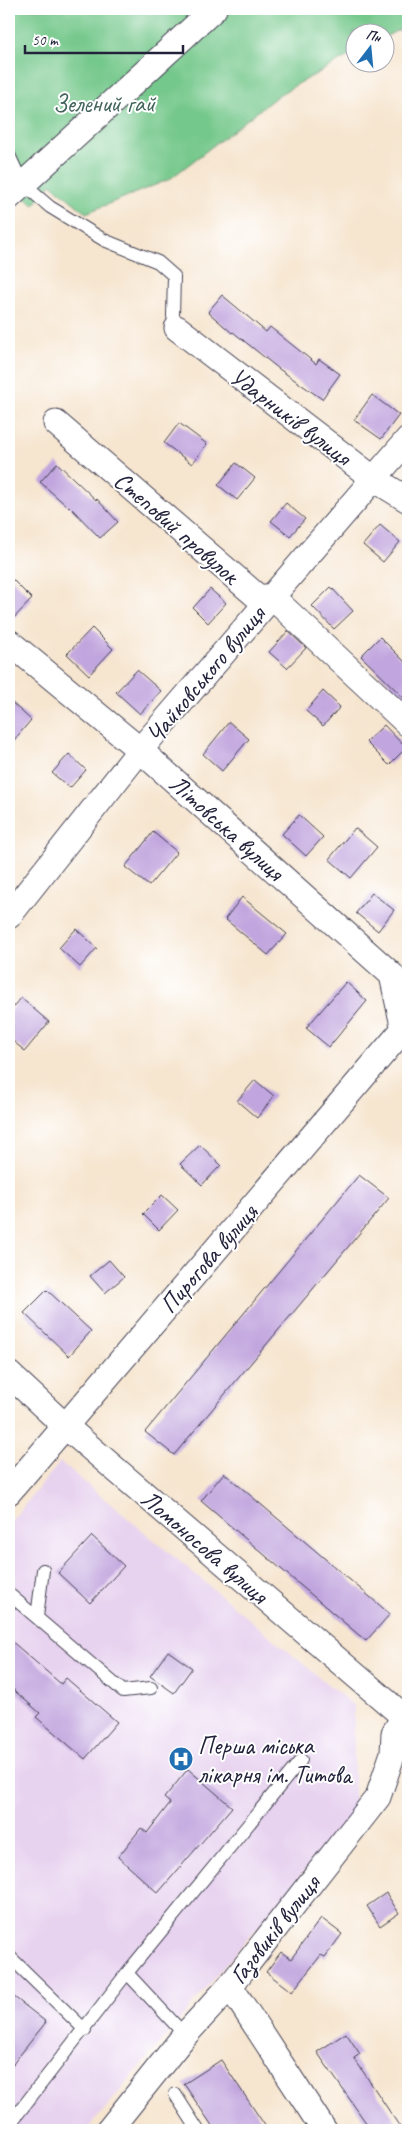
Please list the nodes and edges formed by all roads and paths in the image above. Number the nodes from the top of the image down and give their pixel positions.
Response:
1 (214, 9) edge
2 (9, 155) edge
3 (15, 190) edge
4 (176, 328) joint
5 (56, 423) dead end
6 (408, 439) edge
7 (374, 479) junction
8 (408, 500) edge
9 (272, 596) junction
10 (9, 642) edge
11 (408, 724) edge
12 (140, 750) junction
13 (9, 916) edge
14 (407, 1030) edge
15 (9, 1374) edge
16 (65, 1426) junction
17 (9, 1492) edge
18 (42, 1570) dead end
19 (9, 1594) edge
20 (37, 1617) junction
21 (151, 1688) dead end
22 (406, 1713) edge
23 (393, 1753) junction
24 (301, 1760) dead end
25 (408, 1772) edge
26 (9, 1956) edge
27 (127, 1974) junction
28 (230, 1986) junction
29 (85, 2030) junction
30 (185, 2035) junction
31 (175, 2094) dead end
32 (9, 2125) edge
33 (109, 2130) edge
34 (198, 2130) edge
35 (324, 2130) edge

1 - 3 street
2 - 3 lane
3 - 4 lane
4 - 7 street, Ударників вулиця
5 - 9 street, Степовий провулок
6 - 7 street, Чайковського вулиця
7 - 8 street, Ударників вулиця
7 - 9 street, Чайковського вулиця
9 - 11 street, Степовий провулок
9 - 12 street, Чайковського вулиця
10 - 12 street, Літовська вулиця
12 - 13 street, Чайковського вулиця
12 - 14 street, Літовська вулиця
14 - 16 street, Пирогова вулиця
15 - 16 street, Ломоносова вулиця
16 - 17 street, Пирогова вулиця
16 - 22 street, Ломоносова вулиця
18 - 20 lane
19 - 20 lane
20 - 21 lane
22 - 23 street, Газовиків вулиця
23 - 25 street
23 - 28 street, Газовиків вулиця
24 - 27 lane
26 - 29 lane
27 - 29 lane
27 - 30 lane
28 - 30 street, Газовиків вулиця
28 - 35 street
29 - 32 lane
30 - 33 street, Газовиків вулиця
31 - 34 lane

